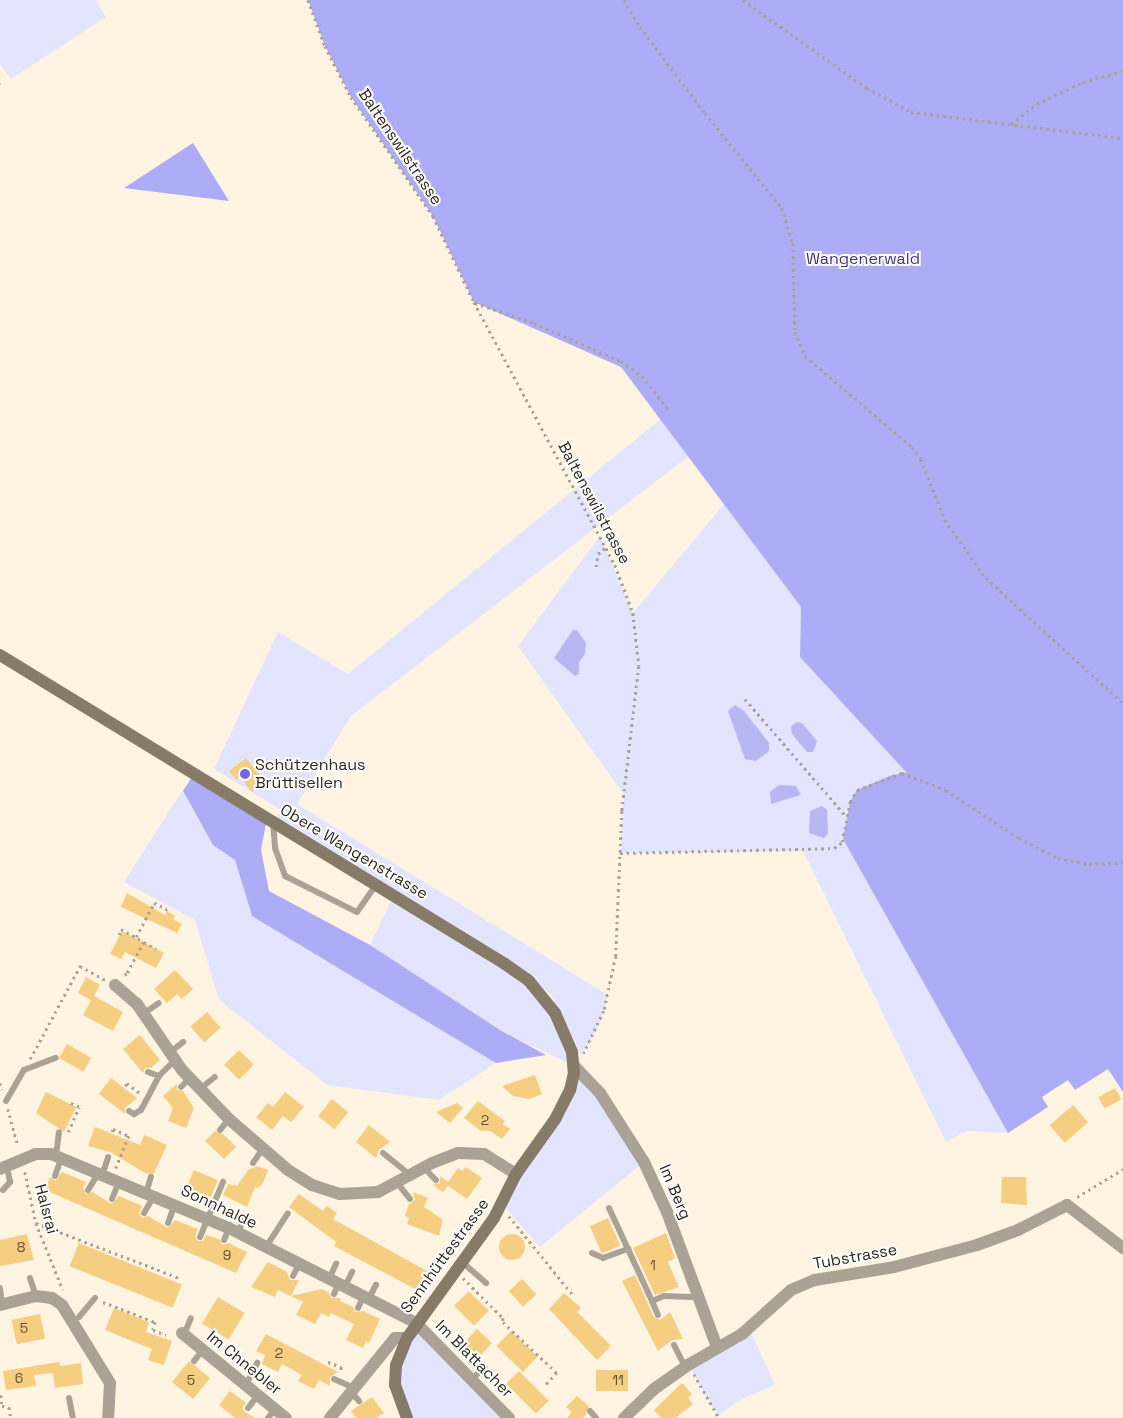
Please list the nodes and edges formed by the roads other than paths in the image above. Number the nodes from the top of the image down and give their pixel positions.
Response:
1 (0, 655) edge
2 (273, 822) junction
3 (376, 884) junction
4 (118, 981) road end
5 (159, 1002) dead end
6 (142, 1015) junction
7 (183, 1042) dead end
8 (172, 1056) junction
9 (56, 1058) dead end
10 (574, 1066) junction
11 (148, 1072) dead end
12 (159, 1076) junction
13 (215, 1077) dead end
14 (200, 1089) junction
15 (6, 1101) road end
16 (129, 1111) dead end
17 (229, 1119) junction
18 (220, 1130) dead end
19 (58, 1135) road end
20 (263, 1148) junction
21 (382, 1153) dead end
22 (108, 1157) dead end
23 (58, 1158) junction
24 (253, 1163) dead end
25 (3, 1168) edge
26 (424, 1168) junction
27 (516, 1174) junction
28 (56, 1176) dead end
29 (151, 1176) dead end
30 (411, 1176) junction
31 (108, 1178) junction
32 (436, 1180) dead end
33 (223, 1182) dead end
34 (398, 1184) junction
35 (3, 1190) dead end
36 (88, 1190) dead end
37 (150, 1194) junction
38 (112, 1199) dead end
39 (410, 1199) dead end
40 (174, 1204) junction
41 (609, 1208) dead end
42 (144, 1213) dead end
43 (288, 1213) dead end
44 (245, 1216) dead end
45 (209, 1219) junction
46 (168, 1223) dead end
47 (230, 1234) junction
48 (200, 1237) dead end
49 (266, 1247) junction
50 (1123, 1248) edge
51 (628, 1249) junction
52 (592, 1253) dead end
53 (462, 1262) junction
54 (299, 1264) junction
55 (336, 1264) dead end
56 (352, 1272) dead end
57 (293, 1276) dead end
58 (30, 1278) dead end
59 (486, 1283) dead end
60 (376, 1285) dead end
61 (337, 1286) junction
62 (0, 1288) edge
63 (36, 1296) junction
64 (366, 1297) junction
65 (698, 1297) junction
66 (95, 1298) road end
67 (652, 1301) junction
68 (1, 1304) edge
69 (358, 1308) dead end
70 (658, 1315) dead end
71 (79, 1317) dead end
72 (191, 1318) dead end
73 (416, 1324) junction
74 (183, 1334) joint
75 (407, 1338) junction
76 (674, 1345) dead end
77 (717, 1347) junction
78 (202, 1350) junction
79 (194, 1361) dead end
80 (257, 1364) dead end
81 (687, 1366) junction
82 (485, 1367) dead end
83 (336, 1380) road end
84 (471, 1380) junction
85 (246, 1385) junction
86 (355, 1394) junction
87 (258, 1395) junction
88 (69, 1398) dead end
89 (248, 1408) dead end
90 (590, 1411) dead end
91 (272, 1414) edge
92 (627, 1417) edge
93 (73, 1418) edge
94 (108, 1418) edge
95 (286, 1418) edge
96 (330, 1418) edge
97 (407, 1418) edge
98 (509, 1418) edge
99 (596, 1418) edge

1 - 2 street, Obere Wangenstrasse
2 - 3 street, Obere Wangenstrasse
2 - 3 lane
3 - 10 street, Obere Wangenstrasse
4 - 6 street
5 - 6 lane
6 - 8 street
7 - 8 lane
8 - 12 lane
8 - 14 street
9 - 15 lane
10 - 27 street, Sennhüttestrasse
10 - 65 street, Im Berg
11 - 12 lane
12 - 16 lane
13 - 14 lane
14 - 17 street
17 - 18 lane
17 - 20 street
19 - 23 lane
20 - 24 lane
20 - 34 street
21 - 30 lane
22 - 31 lane
23 - 25 street, Sonnhalde
23 - 28 lane
23 - 31 street, Sonnhalde
25 - 35 lane
26 - 27 street
26 - 30 street
26 - 32 lane
27 - 53 street, Sennhüttestrasse
29 - 37 lane
30 - 34 street
31 - 36 lane
31 - 37 street, Sonnhalde
31 - 38 lane
33 - 45 lane
34 - 39 lane
37 - 40 street, Sonnhalde
37 - 42 lane
40 - 45 street, Sonnhalde
40 - 46 lane
41 - 51 lane
43 - 49 lane
44 - 47 lane
45 - 47 street, Sonnhalde
45 - 48 lane
47 - 49 street, Sonnhalde
49 - 54 street, Sonnhalde
50 - 77 street, Tubstrasse
51 - 52 lane
51 - 67 lane
53 - 59 lane
53 - 73 street, Sennhüttestrasse
54 - 57 lane
54 - 61 street, Sonnhalde
55 - 61 lane
56 - 61 lane
58 - 63 lane
60 - 64 lane
61 - 64 street, Sonnhalde
62 - 68 lane
63 - 68 street
63 - 94 street
64 - 69 lane
64 - 73 street, Sonnhalde
65 - 67 lane
65 - 77 street, Im Berg
66 - 71 lane
67 - 70 lane
72 - 74 lane
73 - 75 street, Sennhüttestrasse
73 - 84 street, Im Blattacher
74 - 78 street, Im Chnebler
75 - 86 street
75 - 97 street, Sennhüttestrasse
76 - 81 lane
77 - 81 street, Tubstrasse
78 - 79 lane
78 - 85 street, Im Chnebler
80 - 85 lane
81 - 92 street, Tubstrasse
82 - 84 lane
83 - 86 lane
84 - 98 street, Im Blattacher
85 - 87 street, Im Chnebler
86 - 96 street
87 - 89 lane
87 - 91 street, Im Chnebler
88 - 93 lane
90 - 99 lane
91 - 95 street, Im Chnebler

